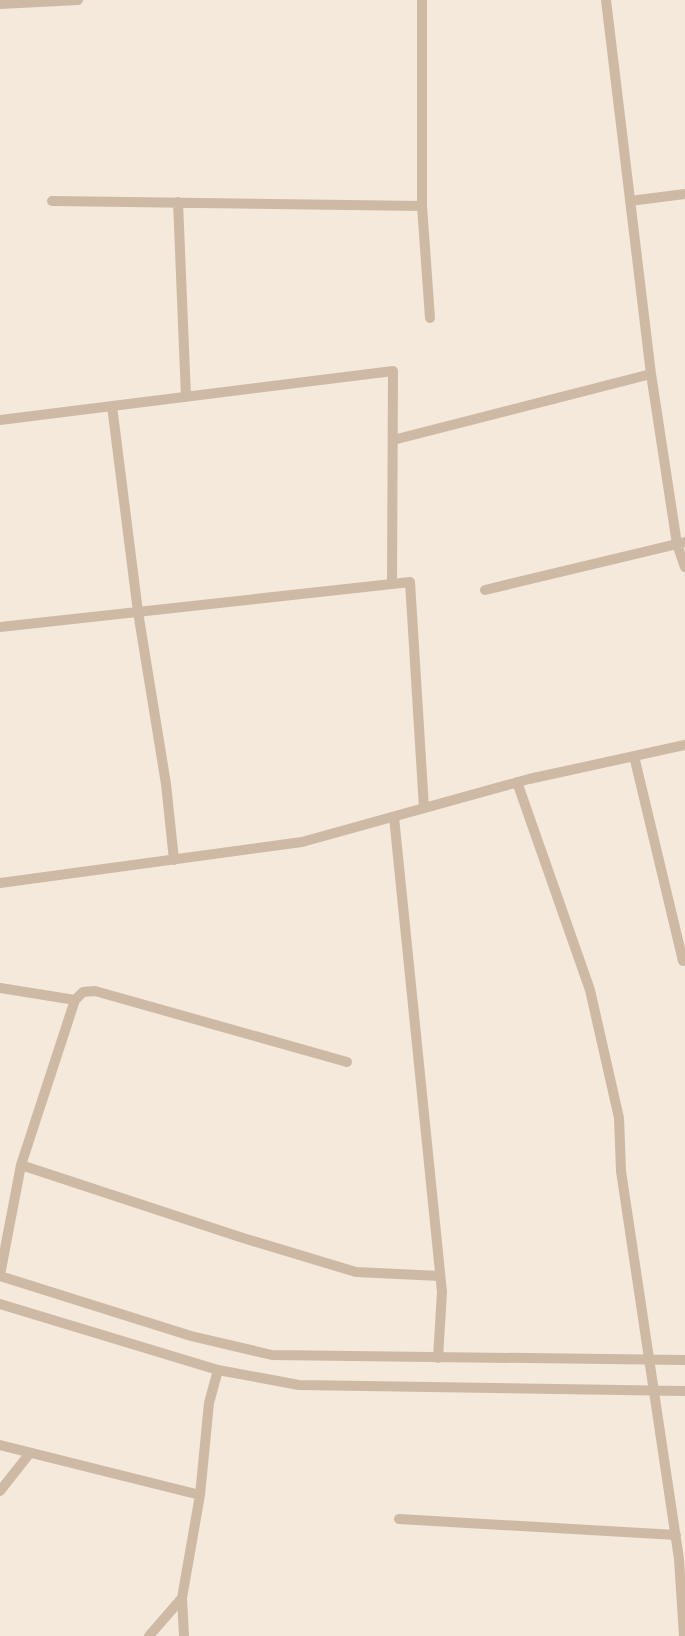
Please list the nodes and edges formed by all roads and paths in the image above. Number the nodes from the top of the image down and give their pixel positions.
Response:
1 (78, 0) edge
2 (422, 0) edge
3 (606, 0) edge
4 (0, 4) edge
5 (685, 194) edge
6 (52, 201) dead end
7 (630, 201) junction
8 (178, 202) junction
9 (422, 206) junction
10 (430, 318) dead end
11 (652, 374) junction
12 (186, 397) junction
13 (112, 406) junction
14 (0, 420) edge
15 (393, 440) junction
16 (681, 543) edge
17 (685, 567) edge
18 (392, 584) junction
19 (486, 590) dead end
20 (138, 612) junction
21 (0, 627) edge
22 (685, 746) edge
23 (634, 756) junction
24 (517, 782) junction
25 (424, 808) junction
26 (394, 817) junction
27 (174, 860) junction
28 (0, 883) edge
29 (683, 961) dead end
30 (0, 988) edge
31 (75, 1000) junction
32 (347, 1062) dead end
33 (21, 1165) junction
34 (0, 1276) edge
35 (440, 1276) junction
36 (0, 1304) edge
37 (438, 1358) junction
38 (650, 1359) junction
39 (685, 1360) edge
40 (218, 1370) junction
41 (654, 1391) junction
42 (685, 1391) edge
43 (0, 1445) edge
44 (30, 1453) junction
45 (0, 1491) edge
46 (200, 1495) junction
47 (399, 1519) dead end
48 (676, 1535) junction
49 (682, 1559) edge
50 (182, 1598) junction
51 (149, 1636) edge
52 (184, 1636) edge
53 (684, 1636) edge

1 - 4 street
2 - 9 street
3 - 7 street
5 - 7 street
6 - 8 street
7 - 11 street
8 - 9 street
8 - 12 street
9 - 10 street
11 - 15 street
11 - 16 street
12 - 13 street
12 - 15 street
13 - 14 street
13 - 20 street
15 - 18 street
16 - 17 street
16 - 19 street
18 - 20 street
18 - 25 street
20 - 21 street
20 - 27 street
22 - 23 street
23 - 24 street
23 - 29 street
24 - 25 street
24 - 38 street
25 - 26 street
26 - 27 street
26 - 35 street
27 - 28 street
30 - 31 street
31 - 32 street
31 - 33 street
33 - 34 street
33 - 35 street
34 - 37 street
35 - 37 street
36 - 40 street
37 - 38 street
38 - 39 street
38 - 41 street
40 - 41 street
40 - 46 street
41 - 42 street
41 - 48 street
43 - 44 street
44 - 45 street
44 - 46 street
46 - 50 street
47 - 48 street
48 - 49 street
49 - 53 street
50 - 51 street
50 - 52 street

